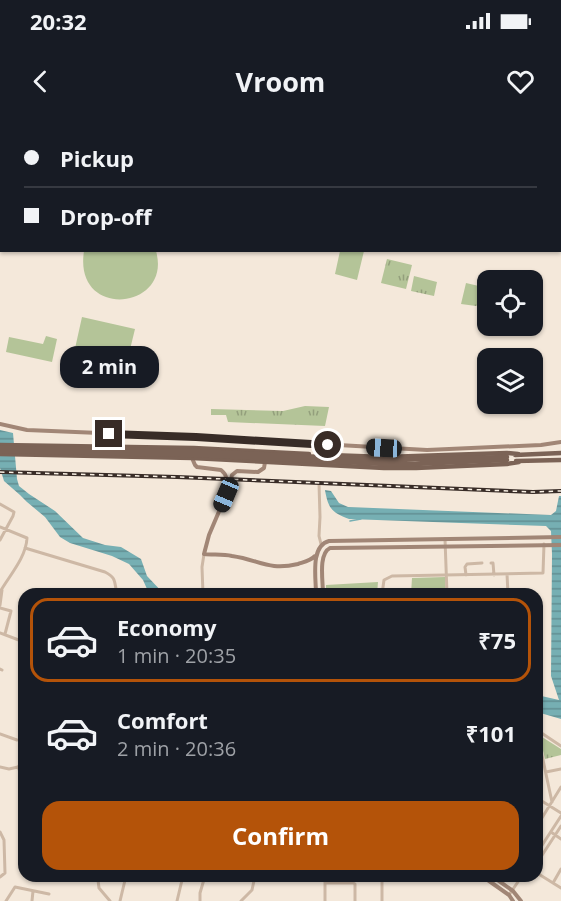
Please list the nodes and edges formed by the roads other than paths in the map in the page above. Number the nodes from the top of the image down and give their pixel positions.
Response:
1 (0, 424) edge
2 (196, 437) junction
3 (561, 442) edge
4 (2, 448) edge
5 (194, 448) junction
6 (266, 452) junction
7 (561, 453) edge
8 (518, 454) junction
9 (192, 458) junction
10 (507, 458) junction
11 (561, 460) edge
12 (265, 462) junction
13 (519, 462) junction
14 (319, 483) dead end
15 (226, 495) junction
16 (0, 504) edge
17 (0, 527) edge
18 (6, 530) junction
19 (561, 537) edge
20 (445, 539) junction
21 (0, 540) edge
22 (321, 544) junction
23 (545, 544) junction
24 (561, 545) edge
25 (445, 546) junction
26 (25, 548) junction
27 (204, 554) junction
28 (316, 555) junction
29 (323, 555) junction
30 (491, 563) dead end
31 (480, 571) dead end
32 (494, 574) junction
33 (507, 574) junction
34 (446, 575) junction
35 (465, 575) junction
36 (116, 588) edge
37 (203, 588) edge
38 (316, 588) edge
39 (323, 588) edge
40 (383, 588) edge
41 (447, 588) edge
42 (508, 588) edge
43 (1, 589) edge
44 (0, 606) edge
45 (0, 633) edge
46 (5, 634) junction
47 (18, 639) edge
48 (0, 734) edge
49 (543, 735) edge
50 (17, 740) dead end
51 (561, 746) edge
52 (543, 758) edge
53 (0, 766) edge
54 (18, 767) edge
55 (561, 769) edge
56 (546, 772) junction
57 (561, 787) edge
58 (543, 801) edge
59 (551, 804) junction
60 (561, 815) edge
61 (543, 817) edge
62 (561, 826) edge
63 (0, 832) edge
64 (551, 832) junction
65 (555, 835) junction
66 (561, 839) edge
67 (543, 844) edge
68 (2, 849) edge
69 (543, 854) edge
70 (561, 869) edge
71 (0, 877) edge
72 (543, 877) edge
73 (98, 882) edge
74 (125, 882) edge
75 (182, 882) edge
76 (203, 882) edge
77 (254, 882) edge
78 (382, 882) edge
79 (490, 882) edge
80 (500, 882) edge
81 (518, 882) edge
82 (325, 883) joint
83 (553, 883) junction
84 (561, 888) edge
85 (33, 891) junction
86 (513, 891) junction
87 (49, 894) dead end
88 (508, 896) junction
89 (6, 901) edge
90 (32, 901) edge
91 (110, 901) edge
92 (120, 901) edge
93 (177, 901) edge
94 (200, 901) edge
95 (241, 901) edge
96 (325, 901) edge
97 (355, 901) edge
98 (382, 901) edge
99 (513, 901) edge
100 (521, 901) edge

1 - 2 street
2 - 3 street
2 - 5 street
4 - 5 main road
4 - 9 main road
4 - 10 main road, bridge
5 - 6 main road
5 - 9 street
6 - 8 main road
6 - 12 street
7 - 8 main road
8 - 10 main road
9 - 12 main road
9 - 15 street
10 - 13 main road
11 - 13 main road
12 - 13 main road
12 - 15 street
14 - 22 street
15 - 27 street
16 - 18 street
17 - 18 street
18 - 21 street
18 - 26 street
19 - 20 street
20 - 22 street
20 - 25 street
22 - 28 street
23 - 24 street
23 - 25 street
23 - 33 street
25 - 29 street
25 - 34 street
26 - 36 street
26 - 43 street
27 - 28 street
27 - 37 street
28 - 29 street
28 - 38 street
29 - 39 street
30 - 32 street
31 - 35 street
32 - 33 street
32 - 35 street
33 - 42 street
34 - 35 street
34 - 40 street
34 - 41 street
43 - 44 street
44 - 46 street
45 - 46 street
46 - 47 street
48 - 50 street
49 - 51 street
52 - 56 street
53 - 54 street
55 - 56 street
56 - 59 street
57 - 59 street
58 - 59 street
59 - 60 street
59 - 61 street
60 - 64 street
62 - 65 street
63 - 68 street
64 - 65 street
64 - 67 street
65 - 66 street
65 - 69 street
68 - 71 street
70 - 83 street
72 - 83 street
73 - 91 street
74 - 92 street
75 - 93 street
76 - 94 street
77 - 95 street
78 - 98 street
79 - 88 street
80 - 86 street
81 - 86 street
82 - 96 street
82 - 97 street
83 - 84 street
85 - 87 street
85 - 89 street
85 - 90 street
86 - 88 street
86 - 100 street
88 - 99 street

